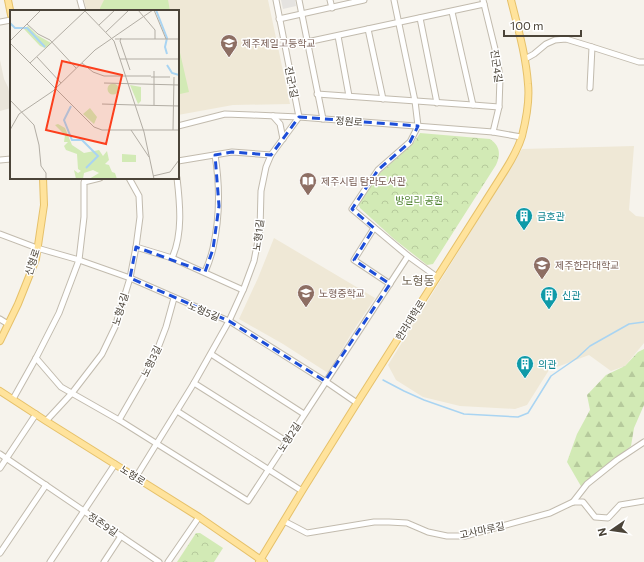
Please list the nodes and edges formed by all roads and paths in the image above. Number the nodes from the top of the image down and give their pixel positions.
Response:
1 (8, 0) edge
2 (80, 0) edge
3 (276, 0) edge
4 (299, 0) edge
5 (330, 0) edge
6 (363, 0) edge
7 (394, 0) edge
8 (511, 0) edge
9 (484, 2) edge
10 (332, 8) junction
11 (10, 10) edge
12 (83, 10) edge
13 (452, 12) junction
14 (302, 15) junction
15 (420, 18) junction
16 (279, 19) junction
17 (10, 20) edge
18 (0, 22) edge
19 (399, 22) junction
20 (368, 29) junction
21 (338, 36) junction
22 (307, 42) junction
23 (592, 47) junction
24 (525, 59) junction
25 (644, 62) edge
26 (590, 88) dead end
27 (317, 94) junction
28 (350, 96) junction
29 (382, 99) junction
30 (415, 101) junction
31 (437, 103) junction
32 (473, 105) junction
33 (499, 107) junction
34 (272, 116) junction
35 (299, 117) junction
36 (323, 119) junction
37 (179, 126) edge
38 (418, 126) junction
39 (493, 132) junction
40 (522, 137) junction
41 (283, 139) junction
42 (216, 155) junction
43 (271, 155) junction
44 (10, 159) edge
45 (0, 160) edge
46 (179, 161) edge
47 (43, 179) edge
48 (96, 179) edge
49 (130, 179) edge
50 (177, 179) edge
51 (374, 228) junction
52 (0, 234) edge
53 (136, 247) junction
54 (37, 248) junction
55 (408, 256) junction
56 (172, 258) junction
57 (79, 260) junction
58 (205, 272) junction
59 (437, 277) junction
60 (130, 278) junction
61 (390, 284) junction
62 (243, 290) junction
63 (174, 298) junction
64 (0, 320) edge
65 (229, 321) junction
66 (8, 324) junction
67 (0, 341) edge
68 (210, 354) junction
69 (36, 358) junction
70 (326, 381) junction
71 (194, 383) junction
72 (0, 391) edge
73 (72, 393) junction
74 (13, 399) junction
75 (357, 404) junction
76 (177, 411) junction
77 (36, 414) junction
78 (304, 414) junction
79 (119, 420) junction
80 (46, 421) junction
81 (286, 441) junction
82 (644, 442) edge
83 (156, 444) junction
84 (0, 454) edge
85 (6, 458) junction
86 (115, 464) junction
87 (0, 468) edge
88 (268, 470) junction
89 (136, 477) junction
90 (46, 485) junction
91 (302, 491) junction
92 (644, 501) edge
93 (573, 502) junction
94 (84, 511) junction
95 (199, 517) junction
96 (284, 521) junction
97 (121, 536) junction
98 (0, 553) edge
99 (261, 561) edge
100 (50, 562) edge
101 (104, 562) edge
102 (159, 562) edge
103 (168, 562) edge

1 - 11 main road
2 - 12 street
3 - 16 street, 진군1길
4 - 14 street
5 - 10 street
6 - 10 street
7 - 19 street
8 - 24 main road, 한라대학로
9 - 13 street
9 - 33 street, 진군4길
10 - 14 street
13 - 15 street
13 - 32 street
14 - 16 street
14 - 22 street
15 - 19 street
15 - 31 street
16 - 35 street, 진군1길
17 - 18 street
19 - 20 street
19 - 30 street
20 - 21 street
20 - 29 street
21 - 22 street
21 - 28 street
22 - 27 street
23 - 24 street
23 - 25 street
23 - 26 street
24 - 40 main road, 한라대학로
27 - 28 street
27 - 36 street
28 - 29 street
29 - 30 street
30 - 31 street
30 - 38 street
31 - 32 street
32 - 33 street
33 - 39 street, 진군4길
34 - 35 street, 정원로
34 - 37 street, 정원로
34 - 41 street
35 - 36 street, 정원로
35 - 41 street, 노형1길
36 - 38 street, 정원로
38 - 39 street, 정원로
38 - 51 street
39 - 40 street, 정원로
40 - 59 main road, 한라대학로
41 - 43 street, 노형1길
42 - 43 street
42 - 46 street
42 - 58 street
43 - 62 street, 노형1길
44 - 45 street
47 - 54 main road, 신형로
48 - 57 street
49 - 53 street, 노형4길
50 - 56 street
51 - 55 street
51 - 61 street
52 - 54 street, 노형5길
53 - 56 street
53 - 60 street, 노형4길
54 - 57 street, 노형5길
54 - 66 main road, 신형로
55 - 59 street
55 - 61 street, 노형2길
56 - 58 street
57 - 60 street, 노형5길
57 - 69 street
58 - 62 street
59 - 75 main road, 한라대학로
60 - 63 street, 노형5길
60 - 73 street, 노형4길
61 - 70 street, 노형2길
62 - 65 street, 노형1길
63 - 65 street, 노형5길
63 - 79 street, 노형3길
64 - 66 street
65 - 68 street, 노형1길
65 - 70 street, 노형5길
66 - 67 main road, 신형로
68 - 71 street, 노형1길
68 - 78 street
69 - 73 street
69 - 74 street
70 - 75 street, 노형5길
70 - 78 street, 노형2길
71 - 76 street, 노형1길
71 - 81 street
72 - 74 main road, 노형로
73 - 79 street
73 - 80 street, 노형4길
74 - 77 main road, 노형로
75 - 91 main road, 한라대학로
76 - 83 street, 노형1길
76 - 88 street
77 - 80 main road, 노형로
77 - 85 street
78 - 81 street, 노형2길
79 - 83 street
80 - 86 main road, 노형로
81 - 88 street, 노형2길
82 - 93 street
83 - 88 street, 노형2길
83 - 89 street, 노형1길
84 - 85 street, 정존9길
85 - 87 street
85 - 90 street, 정존9길
86 - 89 main road, 노형로
86 - 94 street
88 - 91 street
89 - 95 main road, 노형로
90 - 94 street, 정존9길
90 - 98 street
91 - 96 main road, 한라대학로
92 - 93 street
93 - 96 street, 고사마루길
94 - 97 street, 정존9길
94 - 100 street
95 - 99 main road, 노형로
95 - 103 street
96 - 99 main road, 한라대학로
97 - 101 street
97 - 102 street, 정존9길

